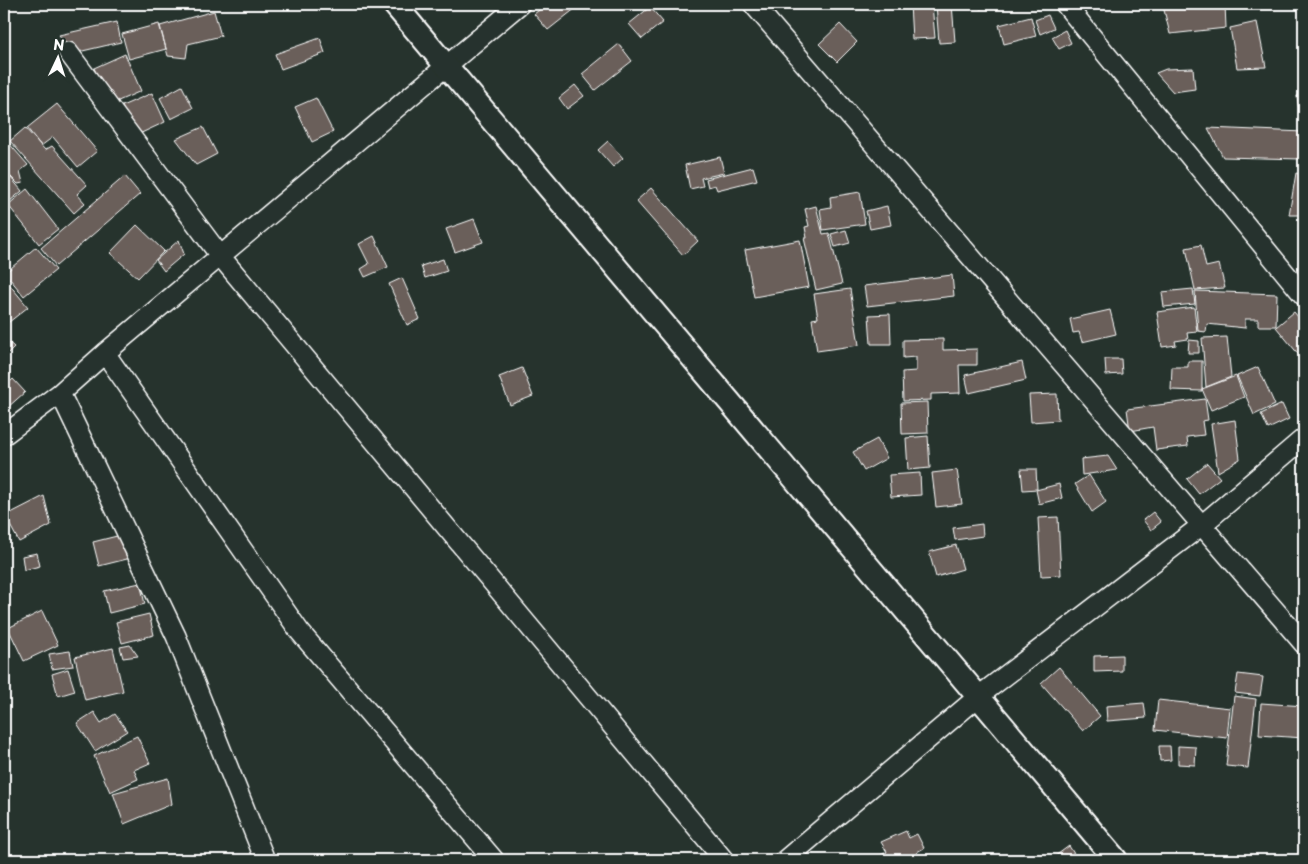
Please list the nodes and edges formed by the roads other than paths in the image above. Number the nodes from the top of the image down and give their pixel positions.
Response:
1 (394, 4) edge
2 (520, 4) edge
3 (753, 4) edge
4 (1065, 4) edge
5 (68, 52) dead end
6 (445, 65) junction
7 (221, 257) junction
8 (1304, 296) edge
9 (105, 353) junction
10 (60, 393) junction
11 (4, 435) edge
12 (1304, 438) edge
13 (1202, 525) junction
14 (1304, 644) edge
15 (979, 696) junction
16 (265, 860) edge
17 (494, 860) edge
18 (724, 860) edge
19 (784, 860) edge
20 (1116, 860) edge

1 - 6 street
2 - 6 street
3 - 13 street
4 - 8 street
5 - 7 street
6 - 7 street
6 - 15 street
7 - 9 street
7 - 18 street
9 - 10 street
9 - 17 street
10 - 11 street
10 - 16 street
12 - 13 street
13 - 14 street
13 - 15 street
15 - 19 street
15 - 20 street

